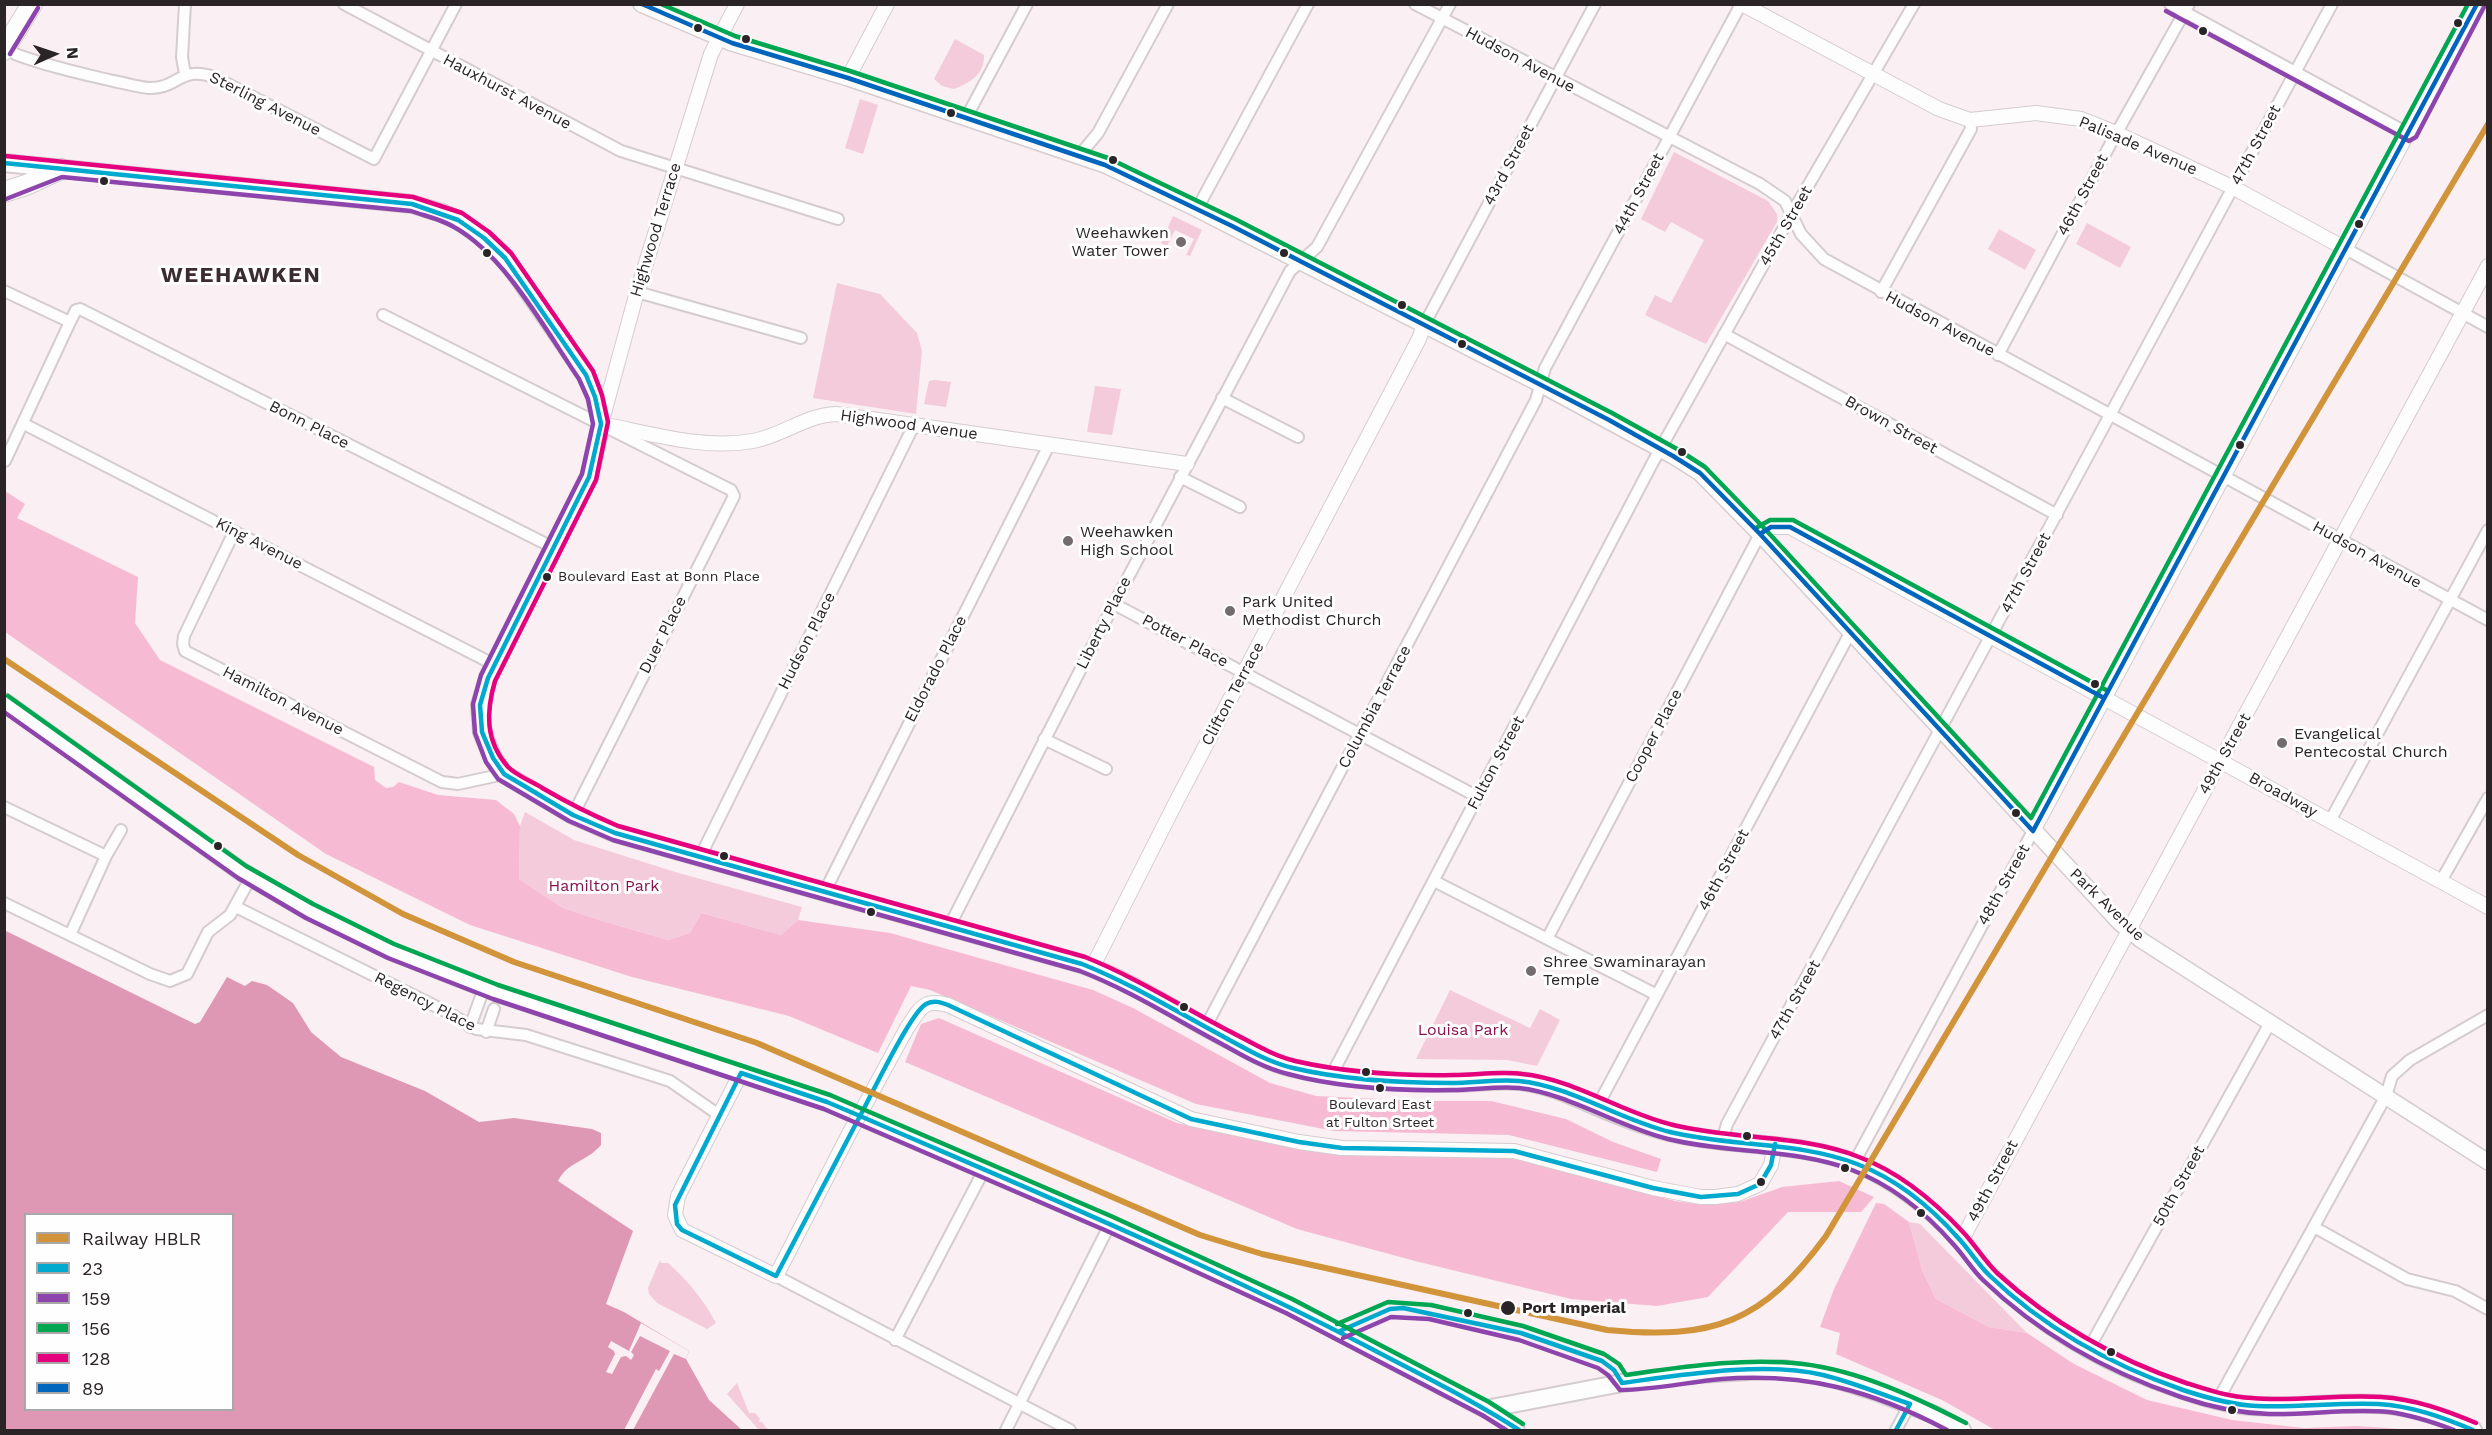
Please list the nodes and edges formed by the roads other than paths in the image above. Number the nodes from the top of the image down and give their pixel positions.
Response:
1 (32, 4) edge
2 (185, 4) edge
3 (344, 4) edge
4 (456, 4) edge
5 (640, 4) edge
6 (737, 4) edge
7 (887, 4) edge
8 (1027, 4) edge
9 (1168, 4) edge
10 (1308, 4) edge
11 (1415, 4) edge
12 (1450, 4) edge
13 (1595, 4) edge
14 (1742, 4) edge
15 (1914, 4) edge
16 (2170, 4) edge
17 (2332, 4) edge
18 (2477, 4) edge
19 (2186, 8) edge
20 (1442, 19) junction
21 (718, 38) junction
22 (432, 51) junction
23 (10, 52) edge
24 (2295, 70) junction
25 (185, 74) junction
26 (1873, 76) junction
27 (848, 78) junction
28 (1556, 78) junction
29 (966, 118) junction
30 (1970, 120) junction
31 (2116, 133) junction
32 (2409, 134) junction
33 (1669, 138) junction
34 (1078, 157) junction
35 (4, 163) edge
36 (675, 168) junction
37 (61, 169) junction
38 (2234, 188) junction
39 (4, 192) edge
40 (1197, 209) junction
41 (1791, 215) junction
42 (838, 219) dead end
43 (2346, 249) junction
44 (1302, 262) junction
45 (2487, 266) edge
46 (4, 291) edge
47 (637, 292) junction
48 (1881, 292) junction
49 (2462, 314) junction
50 (382, 315) dead end
51 (70, 322) junction
52 (1424, 325) junction
53 (2487, 327) edge
54 (1724, 334) junction
55 (801, 338) dead end
56 (1998, 355) junction
57 (1540, 384) junction
58 (1222, 399) junction
59 (2111, 416) junction
60 (24, 424) junction
61 (601, 424) junction
62 (914, 425) junction
63 (1298, 436) dead end
64 (1049, 445) junction
65 (1660, 449) junction
66 (4, 461) edge
67 (1187, 464) junction
68 (2224, 476) junction
69 (1180, 477) junction
70 (1240, 507) dead end
71 (2057, 515) junction
72 (2487, 530) edge
73 (234, 532) junction
74 (1760, 534) junction
75 (2340, 540) junction
76 (554, 548) junction
77 (2450, 600) junction
78 (1114, 604) junction
79 (2487, 620) edge
80 (1850, 633) junction
81 (1991, 638) junction
82 (495, 664) junction
83 (1245, 674) junction
84 (2104, 699) junction
85 (4, 702) edge
86 (1941, 731) junction
87 (1360, 734) junction
88 (1044, 739) junction
89 (2221, 762) junction
90 (1106, 769) dead end
91 (504, 774) junction
92 (1478, 797) junction
93 (2487, 798) edge
94 (4, 807) edge
95 (573, 816) junction
96 (2330, 821) junction
97 (121, 830) dead end
98 (2033, 831) junction
99 (106, 856) junction
100 (700, 857) junction
101 (251, 877) junction
102 (1434, 881) junction
103 (2441, 881) junction
104 (824, 893) junction
105 (4, 903) edge
106 (236, 907) junction
107 (2487, 907) edge
108 (949, 927) junction
109 (2129, 930) junction
110 (70, 935) junction
111 (1548, 938) junction
112 (1092, 968) junction
113 (484, 988) junction
114 (1657, 995) junction
115 (494, 1009) dead end
116 (2487, 1015) edge
117 (2270, 1023) junction
118 (470, 1027) junction
119 (1205, 1028) junction
120 (486, 1032) junction
121 (741, 1072) junction
122 (1331, 1076) junction
123 (2386, 1096) junction
124 (1597, 1107) junction
125 (719, 1115) junction
126 (1722, 1141) junction
127 (1775, 1144) junction
128 (2487, 1162) edge
129 (1854, 1163) junction
130 (984, 1170) junction
131 (1110, 1224) junction
132 (2314, 1227) junction
133 (1961, 1241) junction
134 (776, 1276) junction
135 (2487, 1309) edge
136 (895, 1340) junction
137 (2088, 1350) junction
138 (2218, 1400) junction
139 (1020, 1404) junction
140 (1910, 1404) junction
141 (1513, 1405) junction
142 (1486, 1409) junction
143 (1502, 1426) edge
144 (1006, 1431) edge
145 (1070, 1431) edge
146 (1519, 1431) edge
147 (1896, 1431) edge
148 (1962, 1431) edge
149 (2473, 1431) edge

1 - 23 highway
2 - 25 street
3 - 22 street, Hauxhurst Avenue
4 - 22 street
5 - 21 main road, Park Avenue
6 - 21 street, Highwood Terrace
7 - 27 street
8 - 29 street
9 - 34 street
10 - 40 street
11 - 20 street, Hudson Avenue
12 - 20 street, Liberty Place
13 - 28 street, 43rd Street
14 - 26 street, Palisade Avenue
14 - 33 street, 44th Street
15 - 26 street, 45th Street
16 - 19 street
17 - 24 street, 47th Street
18 - 32 street, 48th Street
19 - 24 street
19 - 31 street, 46th Street
20 - 28 street, Hudson Avenue
20 - 44 street, Liberty Place
21 - 27 main road, Park Avenue
21 - 36 street, Highwood Terrace
22 - 25 street, Sterling Avenue
22 - 36 street, Hauxhurst Avenue
23 - 25 street, Sterling Avenue
24 - 32 street
24 - 38 street, 47th Street
26 - 30 street, Palisade Avenue
26 - 41 street, 45th Street
27 - 29 main road, Park Avenue
28 - 33 street, Hudson Avenue
28 - 52 street, 43rd Street
29 - 34 main road, Park Avenue
30 - 31 street, Palisade Avenue
30 - 48 street
31 - 38 street, Palisade Avenue
31 - 56 street, 46th Street
32 - 43 street, 48th Street
33 - 41 street, Hudson Avenue
33 - 57 street, 44th Street
34 - 40 main road, Park Avenue
35 - 37 main road
36 - 42 street, Hauxhurst Avenue
36 - 47 street, Highwood Terrace
37 - 39 highway
37 - 61 main road
38 - 43 street, Palisade Avenue
38 - 59 street, 47th Street
40 - 44 main road, Park Avenue
41 - 48 street, Hudson Avenue
41 - 54 street, 45th Street
43 - 49 street, Palisade Avenue
43 - 68 street, 48th Street
44 - 52 main road, Park Avenue
44 - 58 street, Liberty Place
45 - 49 street, 49th Street
46 - 51 street
47 - 55 street
47 - 61 street, Highwood Terrace
48 - 56 street, Hudson Avenue
49 - 53 street, Palisade Avenue
49 - 75 street, 49th Street
50 - 61 street
51 - 60 street
51 - 76 street, Bonn Place
52 - 57 main road, Park Avenue
52 - 83 street, Clifton Terrace
54 - 65 street, 45th Street
54 - 71 street, Brown Street
56 - 59 street, Hudson Avenue
57 - 65 main road, Park Avenue
57 - 87 street, Columbia Terrace
58 - 63 street
58 - 67 street, Liberty Place
59 - 68 street, Hudson Avenue
59 - 71 street, 47th Street
60 - 66 street
60 - 73 street, King Avenue
61 - 62 street, Highwood Avenue
61 - 76 main road
61 - 95 street, Duer Place
62 - 64 street, Highwood Avenue
62 - 100 street, Hudson Place
64 - 67 street, Highwood Avenue
64 - 104 street, Eldorado Place
65 - 74 main road, Park Avenue
65 - 92 street, Fulton Street
67 - 69 street, Liberty Place
68 - 75 street, Hudson Avenue
68 - 84 street, 48th Street
69 - 70 street
69 - 78 street, Liberty Place
71 - 81 street, 47th Street
72 - 77 street
73 - 82 street, King Avenue
73 - 91 street, Hamilton Avenue
74 - 80 main road, Park Avenue
74 - 81 street, Broadway
74 - 111 street, Cooper Place
75 - 77 street, Hudson Avenue
75 - 89 street, 49th Street
76 - 82 main road
77 - 79 street, Hudson Avenue
77 - 96 street
78 - 83 street, Potter Place
78 - 88 street, Liberty Place
80 - 86 main road, Park Avenue
80 - 114 street, 46th Street
81 - 84 street, Broadway
81 - 86 street, 47th Street
82 - 91 main road
83 - 87 street, Potter Place
83 - 112 street, Clifton Terrace
84 - 89 street, Broadway
84 - 98 street, 48th Street
85 - 101 main road
86 - 98 main road, Park Avenue
86 - 126 street, 47th Street
87 - 92 street, Potter Place
87 - 119 street, Columbia Terrace
88 - 90 street
88 - 108 street, Liberty Place
89 - 96 street, Broadway
89 - 109 street, 49th Street
91 - 95 main road
92 - 102 street, Fulton Street
93 - 103 street
94 - 99 street
95 - 100 main road
96 - 103 street, Broadway
97 - 99 street
98 - 109 main road, Park Avenue
98 - 129 street, 48th Street
99 - 110 street
100 - 104 main road
101 - 106 street
101 - 113 main road
102 - 111 street
102 - 122 street, Fulton Street
103 - 107 street, Broadway
104 - 108 main road
105 - 110 street
106 - 110 street
106 - 118 street, Regency Place
108 - 112 main road
109 - 117 main road, Park Avenue
109 - 133 street, 49th Street
111 - 114 street
112 - 119 main road
113 - 118 street
113 - 121 main road
114 - 124 street, 46th Street
115 - 120 street
116 - 123 street
117 - 123 main road, Park Avenue
117 - 137 street, 50th Street
118 - 120 street, Regency Place
119 - 122 main road
120 - 125 street, Regency Place
121 - 125 street
121 - 130 main road
122 - 124 main road
123 - 128 main road, Park Avenue
123 - 132 street
124 - 126 main road
125 - 134 street
126 - 127 main road
127 - 129 main road
127 - 134 street, bridge
129 - 133 main road
130 - 131 main road
130 - 136 street
131 - 139 street
131 - 142 main road
132 - 135 street
132 - 138 street
133 - 137 main road
134 - 136 street
136 - 139 street
137 - 138 main road
138 - 149 main road
139 - 144 street
139 - 145 street
140 - 141 main road
140 - 147 street
140 - 148 main road
141 - 142 main road
141 - 143 street
142 - 143 street
143 - 146 street

